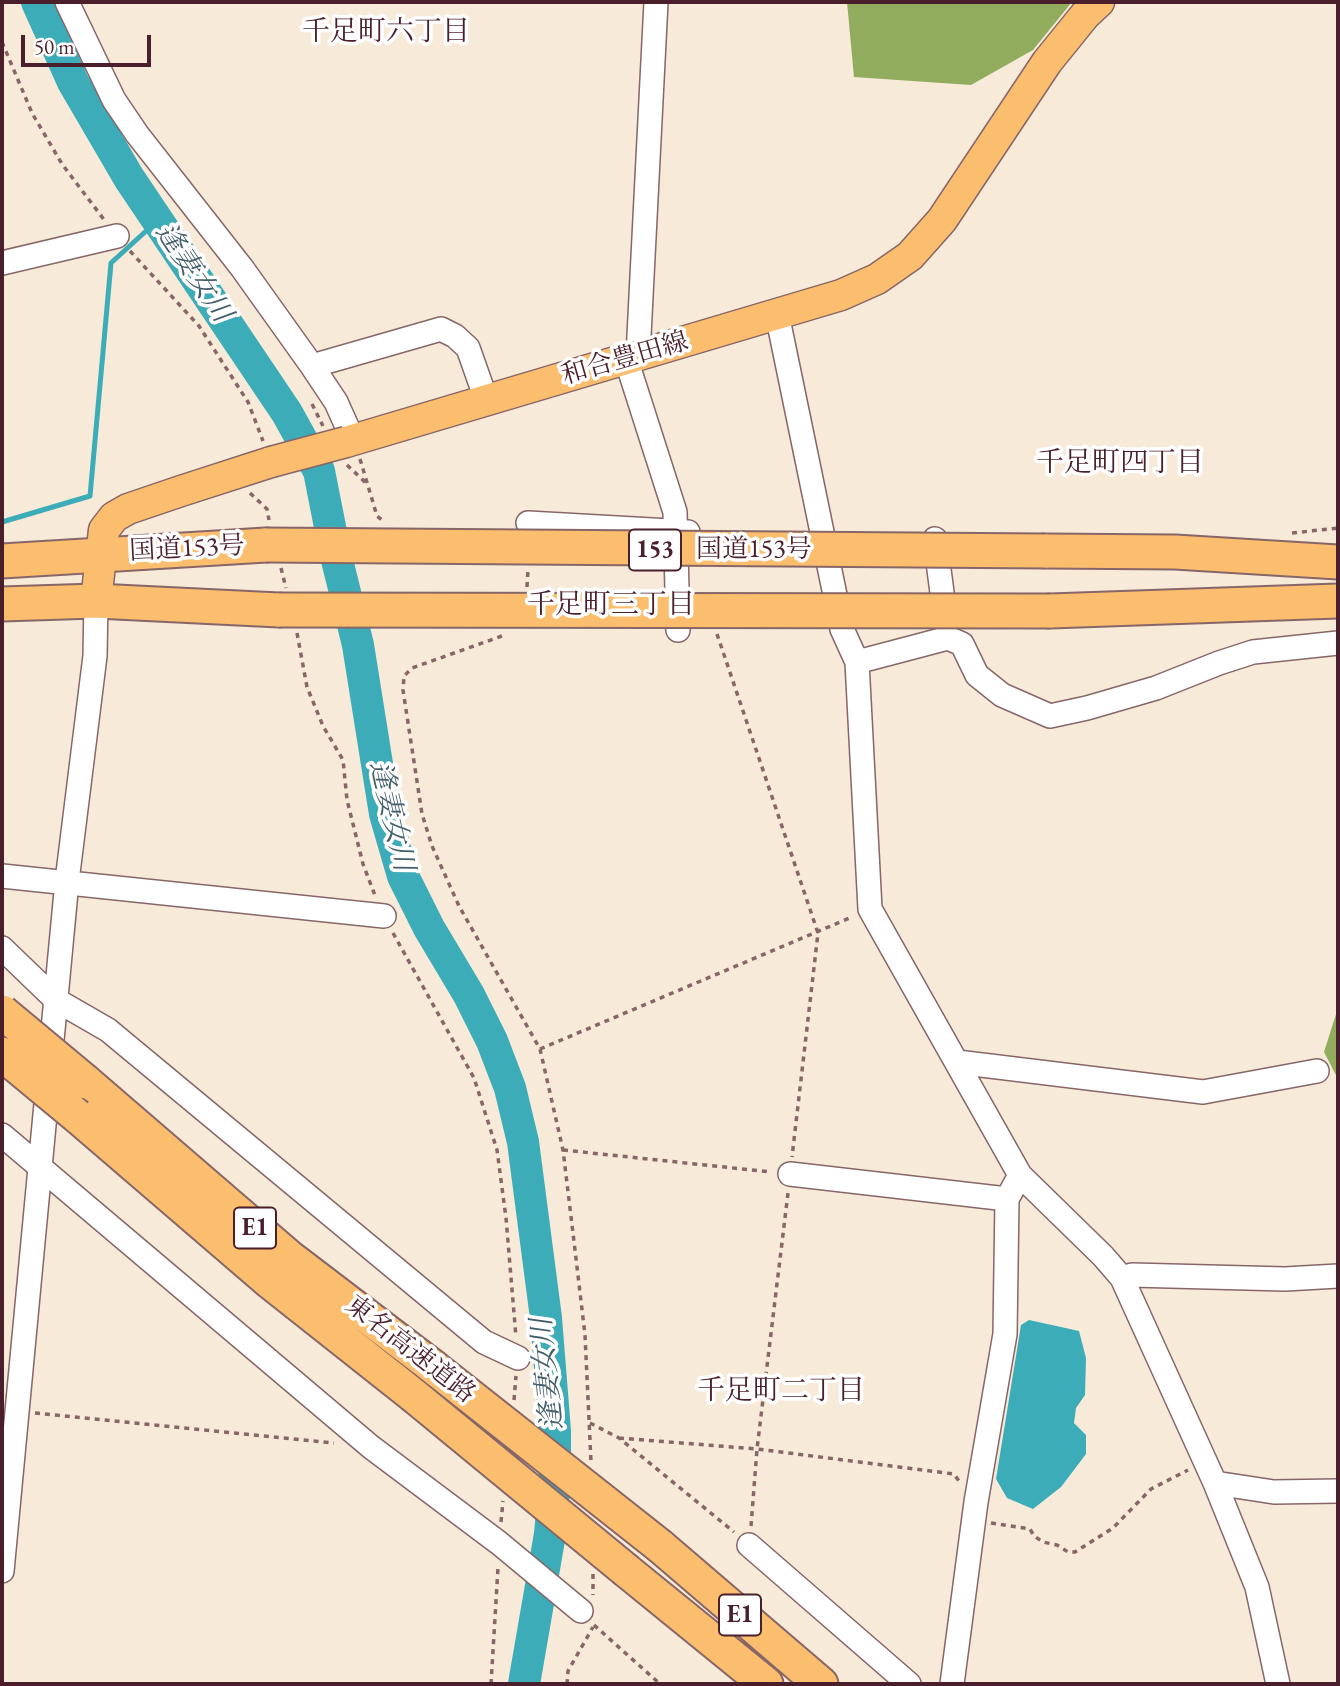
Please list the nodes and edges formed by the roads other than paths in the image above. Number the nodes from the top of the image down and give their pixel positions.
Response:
1 (67, 2) edge
2 (656, 2) edge
3 (1099, 2) edge
4 (117, 236) road end
5 (2, 263) edge
6 (777, 314) junction
7 (632, 357) junction
8 (312, 366) junction
9 (486, 399) junction
10 (350, 441) junction
11 (528, 523) dead end
12 (675, 532) junction
13 (822, 533) junction
14 (935, 536) junction
15 (1209, 542) dead end
16 (100, 554) junction
17 (2, 561) edge
18 (1338, 562) edge
19 (96, 601) junction
20 (1338, 601) edge
21 (2, 604) edge
22 (678, 629) dead end
23 (948, 638) junction
24 (1338, 643) edge
25 (857, 662) junction
26 (2, 876) edge
27 (67, 881) junction
28 (384, 916) road end
29 (2, 948) edge
30 (56, 1000) junction
31 (2, 1012) edge
32 (2, 1054) edge
33 (957, 1062) junction
34 (1317, 1071) dead end
35 (2, 1135) edge
36 (40, 1166) junction
37 (790, 1174) road end
38 (1020, 1175) junction
39 (1007, 1199) junction
40 (1338, 1276) edge
41 (1122, 1278) junction
42 (518, 1358) road end
43 (1211, 1473) junction
44 (1338, 1491) edge
45 (749, 1545) road end
46 (2, 1570) edge
47 (587, 1618) road end
48 (766, 1684) edge
49 (821, 1684) edge
50 (909, 1684) edge
51 (952, 1684) edge
52 (1278, 1684) edge

1 - 8 street
2 - 7 street
3 - 6 main road, 和合豊田線
4 - 5 street
6 - 7 main road, 和合豊田線
6 - 13 street
7 - 9 main road, 和合豊田線
7 - 12 street
8 - 9 street
8 - 10 street
9 - 10 main road, 和合豊田線
10 - 16 main road, 和合豊田線, bridge
11 - 12 street
12 - 13 street
12 - 22 street
13 - 14 street
13 - 25 street
14 - 15 street
14 - 23 street
16 - 17 highway, 国道153号 / 153
16 - 18 highway, 国道153号 / 153, bridge
16 - 19 main road, 和合豊田線
19 - 20 highway, 国道153号, bridge
19 - 21 highway, 国道153号
19 - 27 street
23 - 24 street
23 - 25 street
25 - 33 street
26 - 27 street
27 - 28 street
27 - 30 street
29 - 30 street
30 - 36 street
30 - 42 street
31 - 49 highway, 東名高速道路 / E1, bridge
32 - 48 highway, 東名高速道路 / E1, bridge
33 - 34 street
33 - 38 street
35 - 36 street
36 - 46 street
36 - 47 street
37 - 39 street
38 - 39 street
38 - 41 street
39 - 51 street
40 - 41 street
41 - 43 street
43 - 44 street
43 - 52 street
45 - 50 street

